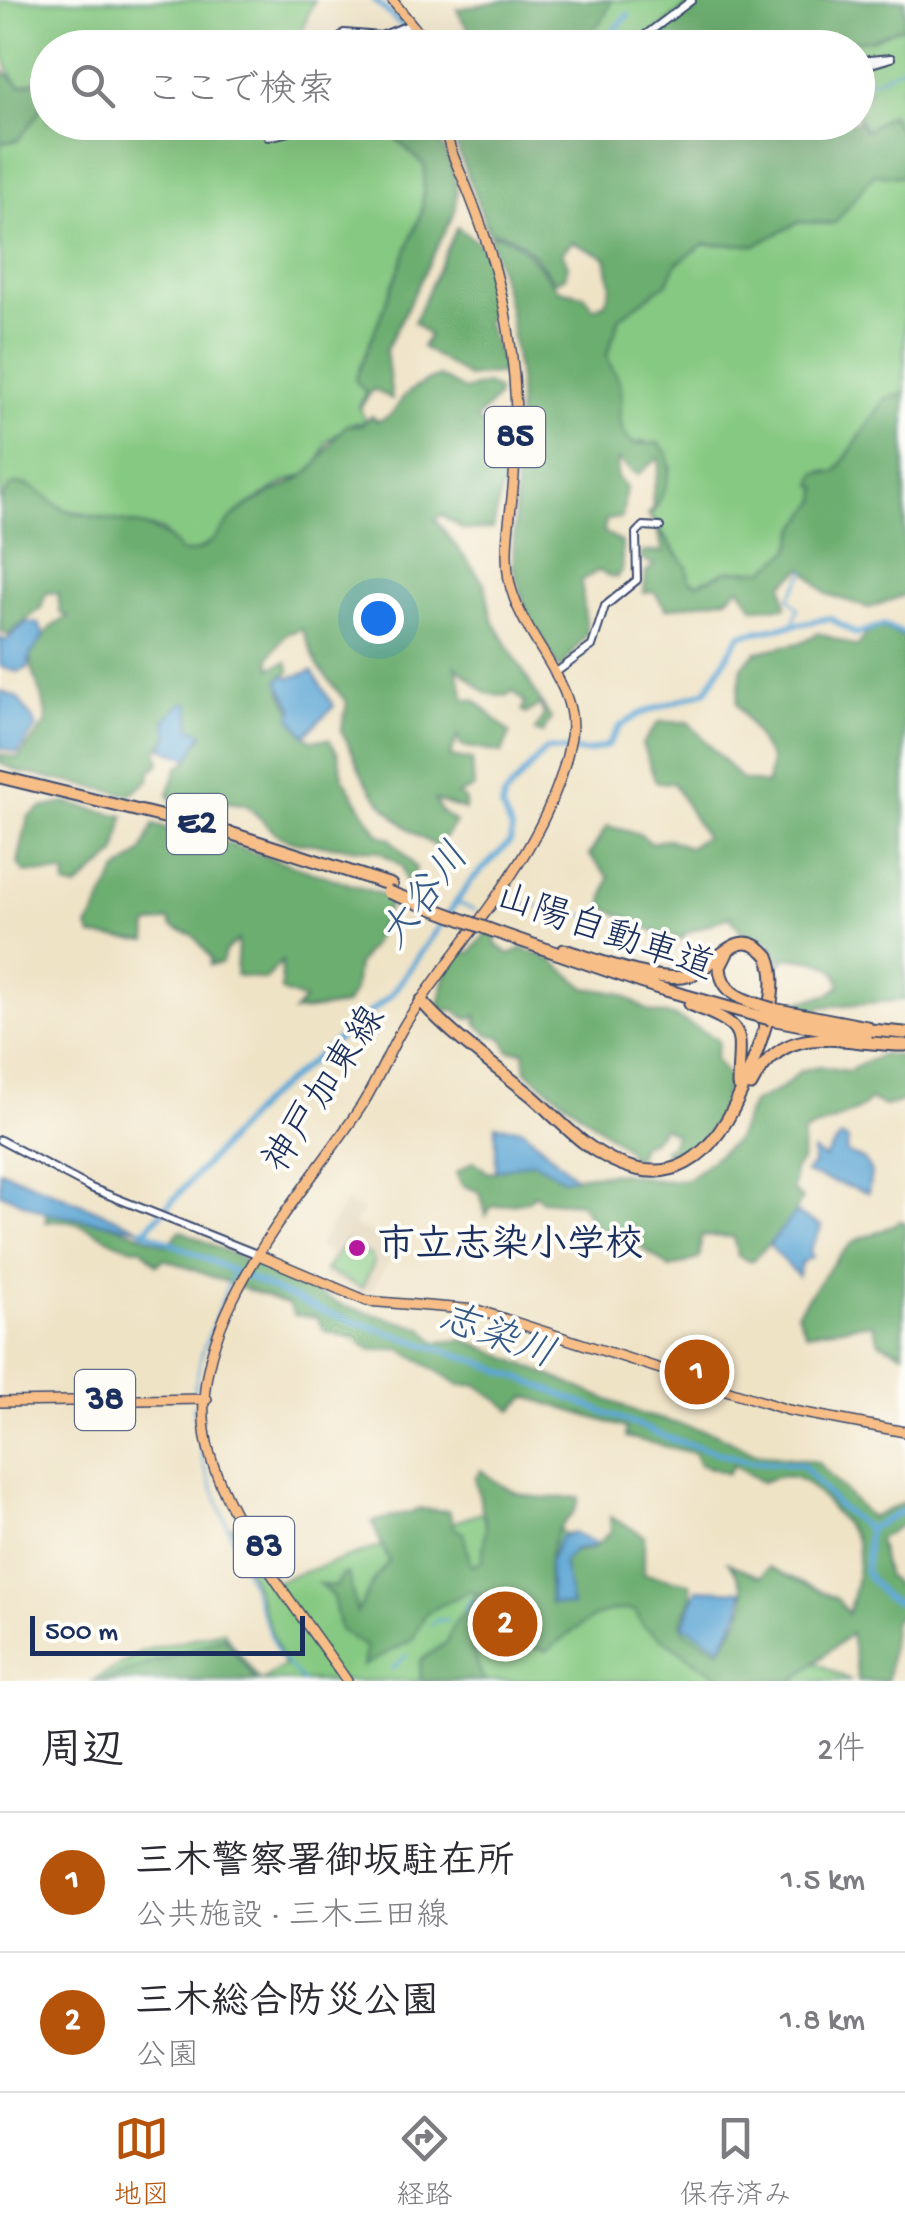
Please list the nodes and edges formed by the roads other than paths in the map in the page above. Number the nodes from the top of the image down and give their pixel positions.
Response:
1 (392, 0) edge
2 (692, 0) edge
3 (408, 27) junction
4 (399, 30) edge
5 (411, 30) edge
6 (656, 30) edge
7 (450, 140) edge
8 (660, 527) dead end
9 (555, 673) junction
10 (0, 780) edge
11 (567, 954) junction
12 (421, 1001) junction
13 (765, 1012) junction
14 (903, 1038) edge
15 (738, 1085) junction
16 (731, 1119) junction
17 (0, 1140) edge
18 (258, 1258) junction
19 (207, 1399) junction
20 (0, 1402) edge
21 (905, 1432) edge
22 (350, 1681) edge

1 - 3 main road
2 - 6 street
3 - 4 street
3 - 5 main road
7 - 9 main road, 神戸加東線 / 85
8 - 9 street
9 - 12 main road, 神戸加東線 / 85
10 - 11 highway, 山陽自動車道 / E2, bridge
11 - 13 highway, 山陽自動車道 / E2
11 - 15 highway
11 - 16 highway
12 - 15 highway
12 - 16 highway
12 - 18 main road, 神戸加東線 / 85
13 - 14 highway, 山陽自動車道 / E2
13 - 15 highway
14 - 16 highway
17 - 18 street
18 - 19 main road, 神戸加東線
18 - 21 main road
19 - 20 main road, 38
19 - 22 main road, 83

